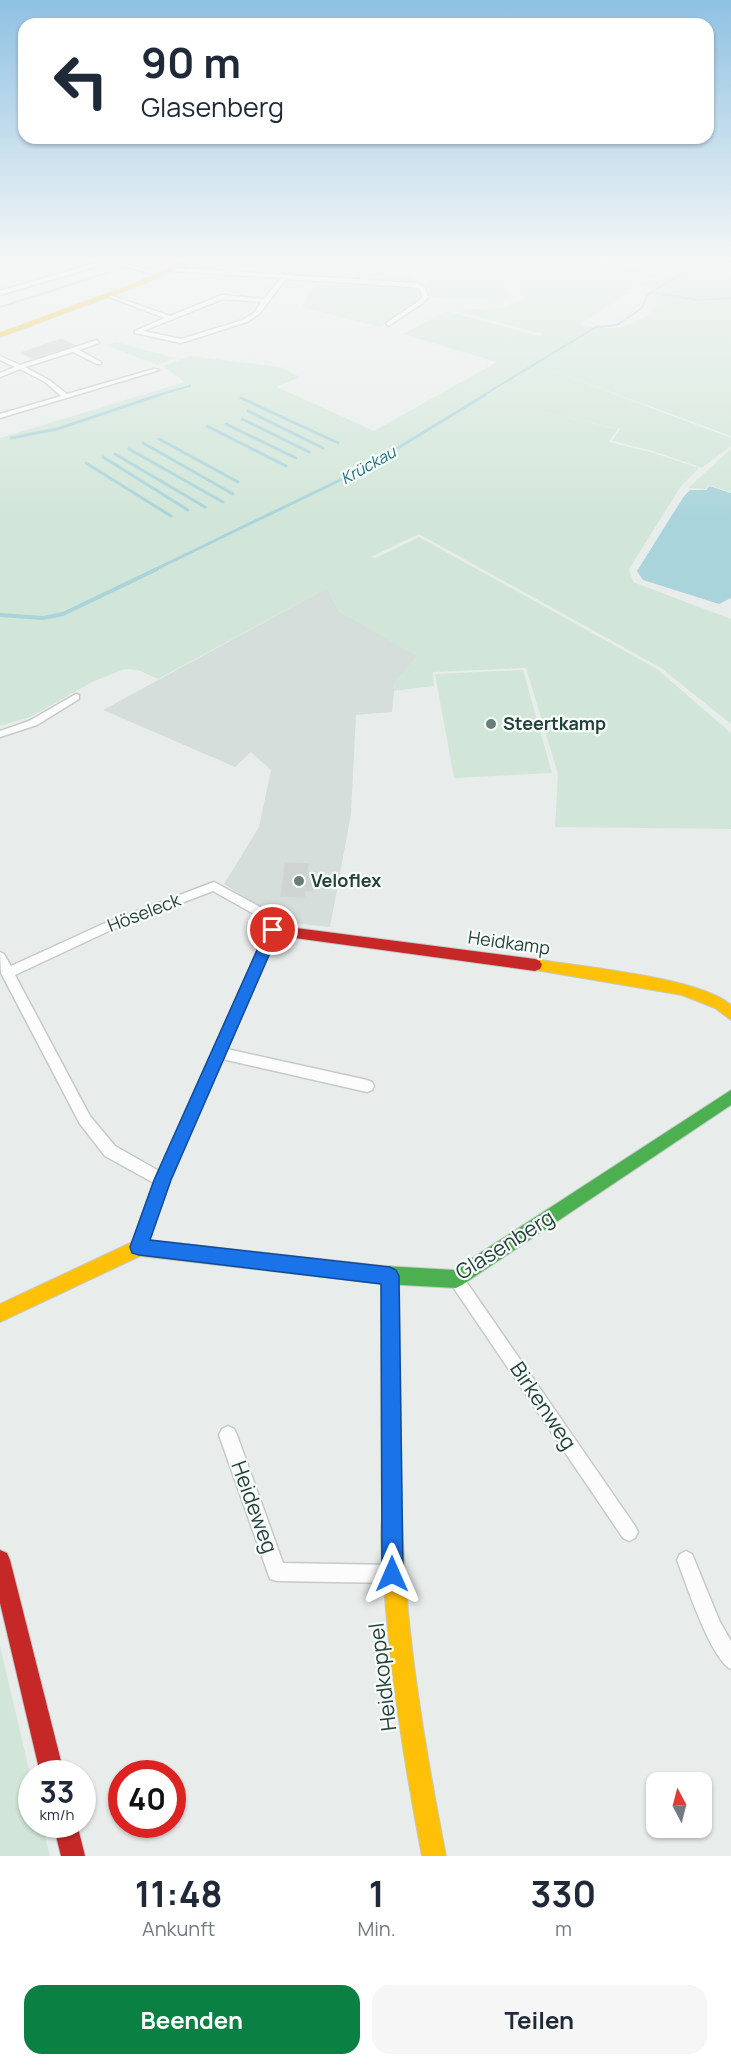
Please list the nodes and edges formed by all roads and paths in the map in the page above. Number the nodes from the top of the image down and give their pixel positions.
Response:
1 (90, 345) edge
2 (75, 350) junction
3 (0, 358) edge
4 (99, 363) dead end
5 (20, 367) junction
6 (156, 370) dead end
7 (0, 375) edge
8 (67, 397) junction
9 (0, 416) edge
10 (76, 697) dead end
11 (0, 734) edge
12 (273, 930) junction
13 (0, 957) edge
14 (7, 973) junction
15 (731, 1014) edge
16 (219, 1053) junction
17 (367, 1086) dead end
18 (731, 1097) edge
19 (162, 1180) junction
20 (139, 1247) junction
21 (390, 1276) junction
22 (456, 1279) junction
23 (0, 1313) edge
24 (228, 1435) dead end
25 (629, 1532) dead end
26 (0, 1560) edge
27 (686, 1560) dead end
28 (392, 1574) junction
29 (731, 1659) edge
30 (49, 1760) edge
31 (68, 1838) edge
32 (73, 1856) edge
33 (434, 1856) edge

1 - 2 street
2 - 4 street
2 - 5 street
3 - 5 street
5 - 7 street
5 - 8 street
6 - 8 street
8 - 9 street
10 - 11 street
12 - 14 street, Höseleck
12 - 15 street, Heidkamp
12 - 16 street
13 - 14 street
14 - 19 street
16 - 17 street
16 - 19 street
18 - 22 street, Glasenberg
19 - 20 street
20 - 21 street, Glasenberg
20 - 23 street
21 - 22 street, Glasenberg
21 - 28 street, Heidkoppel
22 - 25 street, Birkenweg
24 - 28 street, Heideweg
26 - 30 street
27 - 29 street
28 - 33 street, Heidkoppel
31 - 32 street

